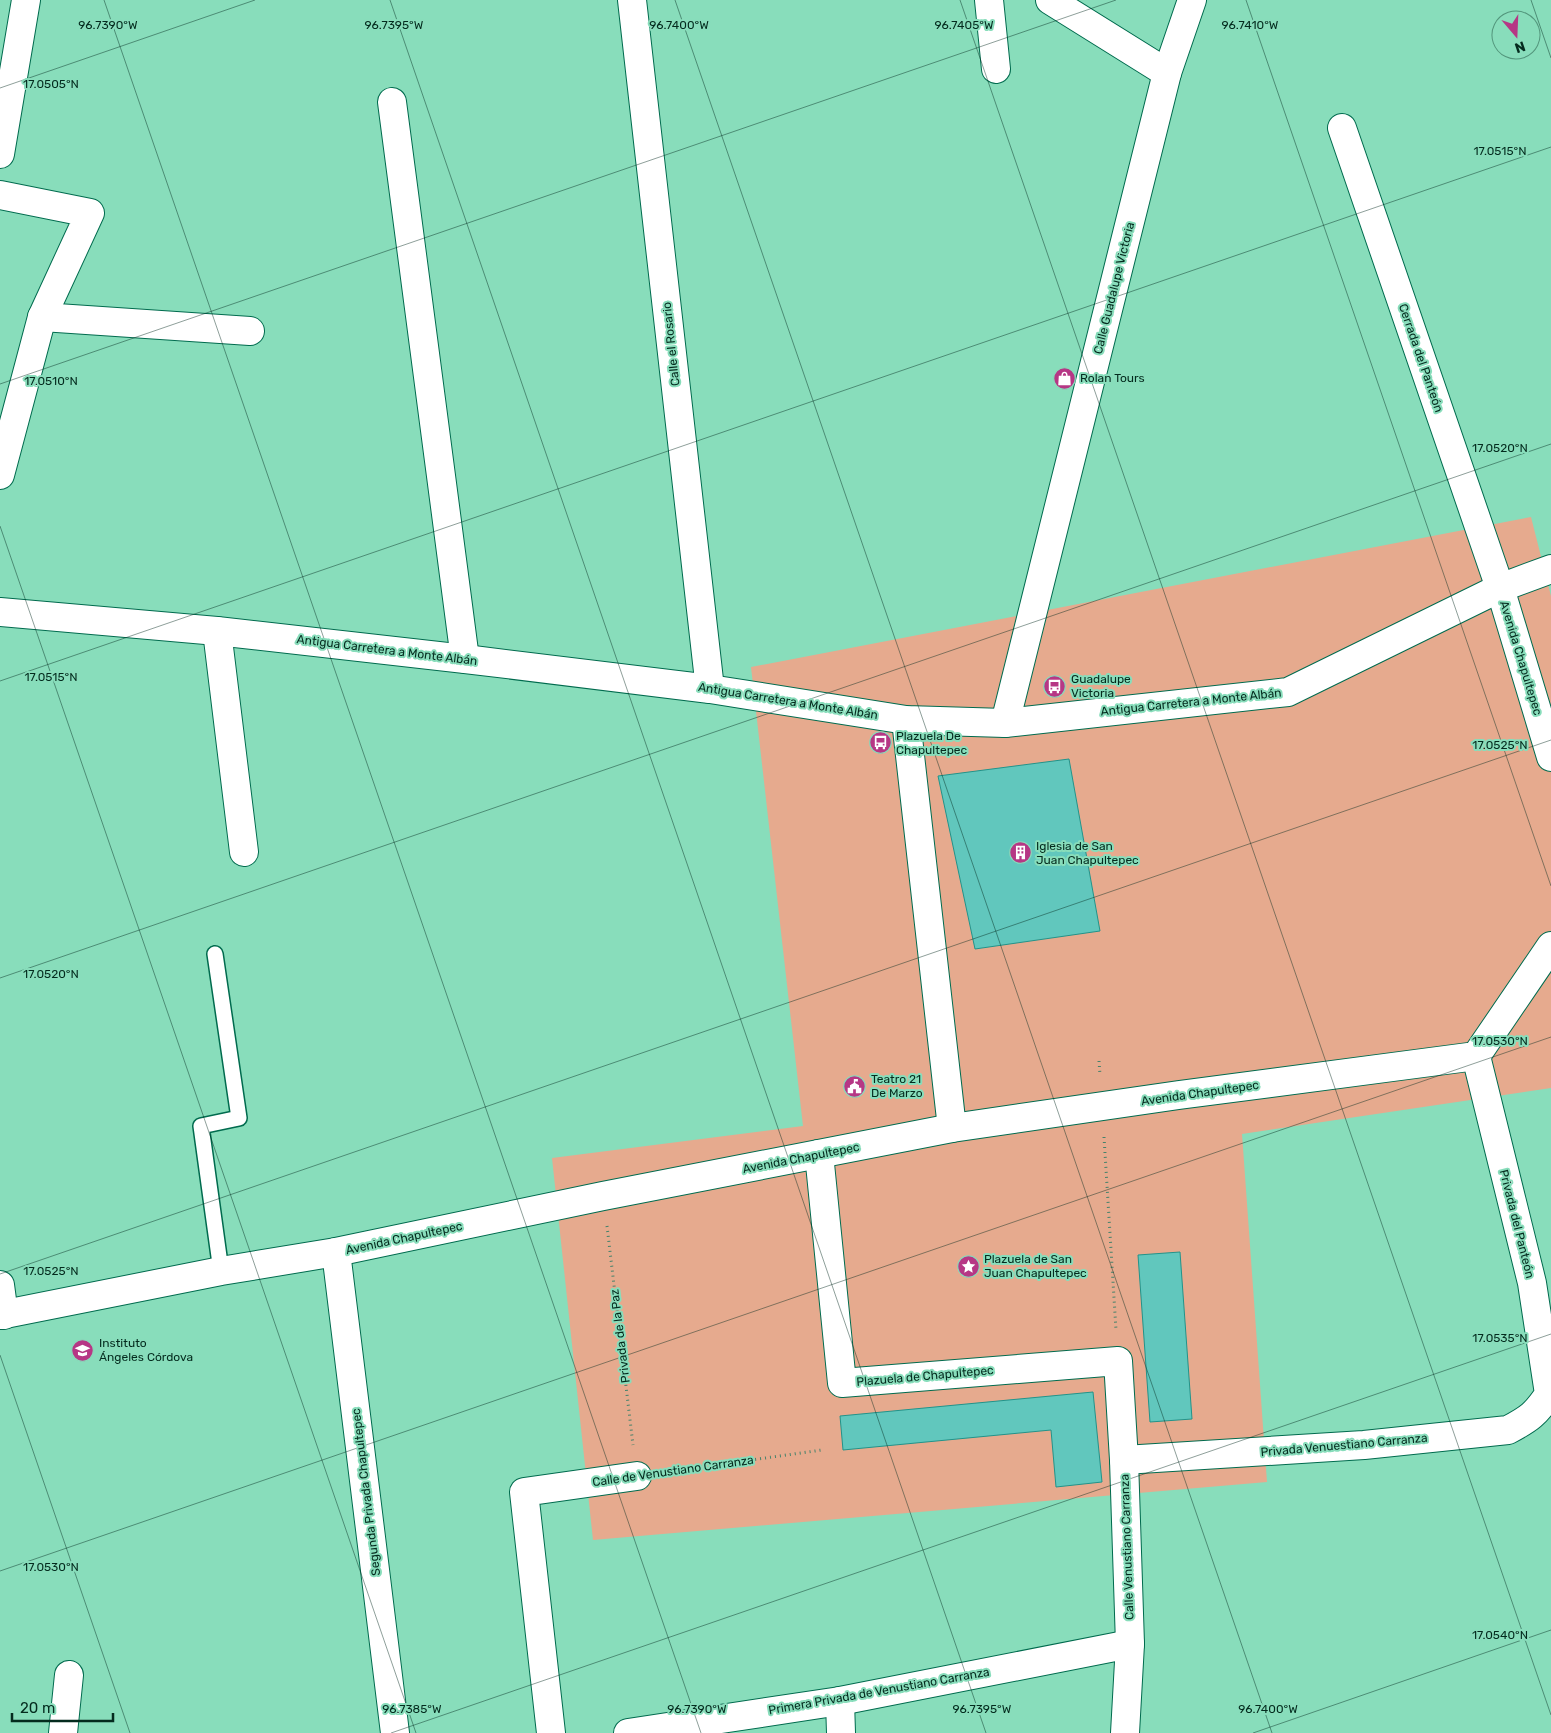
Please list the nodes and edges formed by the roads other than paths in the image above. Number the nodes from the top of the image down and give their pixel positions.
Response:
1 (26, 0) edge
2 (632, 0) edge
3 (990, 0) edge
4 (1050, 0) edge
5 (1192, 0) edge
6 (996, 69) dead end
7 (1167, 73) junction
8 (392, 102) dead end
9 (1342, 128) dead end
10 (0, 154) edge
11 (0, 195) edge
12 (42, 317) junction
13 (250, 331) dead end
14 (0, 475) edge
15 (1551, 569) edge
16 (1500, 588) junction
17 (0, 612) edge
18 (217, 631) junction
19 (465, 659) junction
20 (710, 689) junction
21 (906, 720) junction
22 (1005, 723) junction
23 (1551, 757) edge
24 (244, 852) dead end
25 (1551, 946) edge
26 (215, 954) dead end
27 (1476, 1056) junction
28 (952, 1128) junction
29 (819, 1154) junction
30 (336, 1252) junction
31 (221, 1271) junction
32 (1541, 1282) edge
33 (0, 1285) edge
34 (2, 1315) edge
35 (1118, 1360) joint
36 (1549, 1394) joint
37 (1124, 1460) junction
38 (637, 1476) road end
39 (1130, 1644) junction
40 (69, 1675) dead end
41 (840, 1701) junction
42 (63, 1733) edge
43 (395, 1733) edge
44 (551, 1733) edge
45 (628, 1733) edge
46 (841, 1733) edge
47 (1125, 1733) edge

1 - 10 street
2 - 20 street, Calle el Rosario
3 - 6 street
4 - 7 street
5 - 7 street, Calle Guadalupe Victoria
7 - 22 street, Calle Guadalupe Victoria
8 - 19 street
9 - 16 street, Cerrada del Panteón
11 - 12 street
12 - 13 street
12 - 14 street
15 - 16 street, Antigua Carretera a Monte Albán
16 - 22 street, Antigua Carretera a Monte Albán
16 - 23 street, Avenida Chapultepec
17 - 18 street, Antigua Carretera a Monte Albán
18 - 19 street, Antigua Carretera a Monte Albán
18 - 24 street
19 - 20 street, Antigua Carretera a Monte Albán
20 - 21 street, Antigua Carretera a Monte Albán
21 - 22 street, Antigua Carretera a Monte Albán
21 - 28 street
25 - 27 street
26 - 31 lane
27 - 28 street, Avenida Chapultepec
27 - 32 street, Privada del Panteón
28 - 29 street, Avenida Chapultepec
29 - 30 street, Avenida Chapultepec
29 - 35 street, Plazuela de Chapultepec
30 - 31 street, Avenida Chapultepec
30 - 43 street, Segunda Privada Chapultepec
31 - 34 street, Avenida Chapultepec
32 - 36 street, Privada del Panteón
33 - 34 street
35 - 37 street, Calle Venustiano Carranza
36 - 37 street, Privada Venuestiano Carranza
37 - 39 street, Calle Venustiano Carranza
38 - 44 street, Calle de Venustiano Carranza
39 - 41 street, Primera Privada de Venustiano Carranza
39 - 47 street, Calle Venustiano Carranza
40 - 42 street
41 - 45 street, Primera Privada de Venustiano Carranza
41 - 46 street

